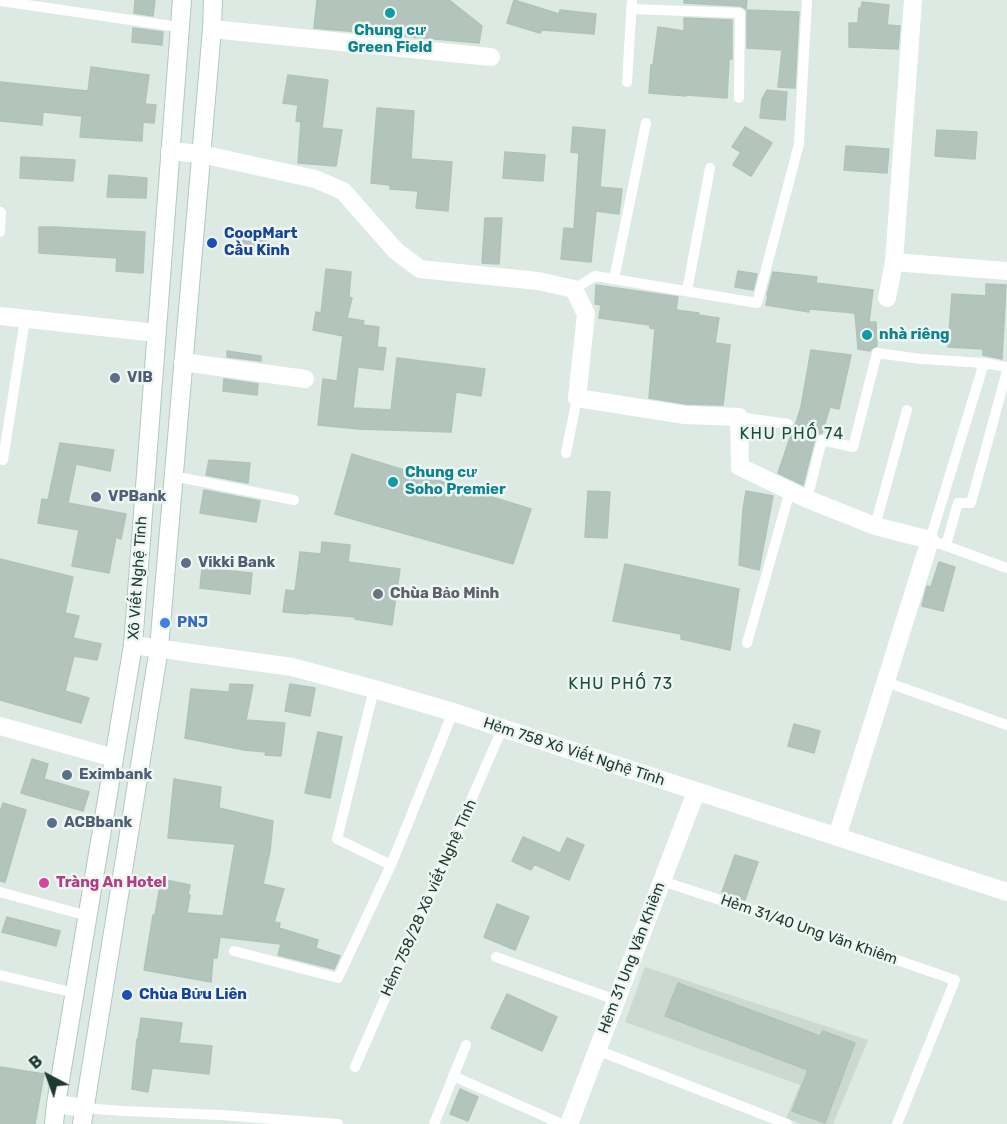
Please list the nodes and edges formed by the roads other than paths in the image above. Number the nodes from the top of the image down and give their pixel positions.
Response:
1 (180, 0) edge
2 (213, 0) edge
3 (220, 0) edge
4 (807, 0) edge
5 (913, 0) edge
6 (0, 1) edge
7 (632, 4) edge
8 (179, 27) junction
9 (212, 29) junction
10 (491, 57) dead end
11 (627, 82) dead end
12 (739, 98) dead end
13 (646, 123) dead end
14 (170, 151) junction
15 (201, 154) junction
16 (710, 168) dead end
17 (1, 212) edge
18 (0, 232) edge
19 (894, 262) junction
20 (1007, 271) edge
21 (614, 279) junction
22 (574, 289) junction
23 (687, 291) junction
24 (887, 298) dead end
25 (0, 316) edge
26 (25, 319) junction
27 (156, 333) junction
28 (183, 362) junction
29 (984, 363) junction
30 (1007, 366) edge
31 (1007, 371) edge
32 (305, 379) dead end
33 (577, 398) junction
34 (907, 410) dead end
35 (739, 417) junction
36 (788, 424) dead end
37 (566, 453) dead end
38 (3, 460) dead end
39 (173, 476) junction
40 (790, 491) junction
41 (807, 499) junction
42 (294, 500) dead end
43 (875, 526) junction
44 (938, 543) junction
45 (1007, 568) edge
46 (747, 643) dead end
47 (133, 645) junction
48 (159, 648) junction
49 (886, 682) junction
50 (374, 689) junction
51 (453, 712) junction
52 (1007, 725) edge
53 (0, 726) edge
54 (502, 729) junction
55 (114, 758) junction
56 (696, 792) junction
57 (837, 837) junction
58 (391, 865) junction
59 (662, 881) junction
60 (0, 892) edge
61 (1007, 892) edge
62 (88, 916) junction
63 (234, 951) dead end
64 (496, 957) dead end
65 (0, 975) edge
66 (75, 993) junction
67 (616, 1000) junction
68 (466, 1045) dead end
69 (597, 1050) junction
70 (356, 1066) dead end
71 (453, 1076) junction
72 (56, 1104) junction
73 (83, 1116) edge
74 (54, 1124) edge
75 (338, 1124) edge
76 (434, 1124) edge
77 (562, 1124) edge
78 (569, 1124) edge
79 (787, 1124) edge
80 (897, 1124) edge

1 - 8 street, Xô Viết Nghệ Tĩnh
2 - 9 street, Xô Viết Nghệ Tĩnh
3 - 9 street, Xô Viết Nghệ Tĩnh
4 - 23 lane
5 - 19 street
6 - 8 lane
7 - 11 lane
7 - 12 lane
8 - 14 street, Xô Viết Nghệ Tĩnh
9 - 10 street
9 - 15 street, Xô Viết Nghệ Tĩnh
13 - 21 lane
14 - 15 street
14 - 27 street, Xô Viết Nghệ Tĩnh
15 - 22 street
15 - 28 street, Xô Viết Nghệ Tĩnh
16 - 23 lane
17 - 18 lane
19 - 20 street
19 - 24 street
21 - 22 lane
21 - 23 lane
22 - 33 street
25 - 26 street
26 - 27 street
26 - 38 lane
27 - 47 street, Xô Viết Nghệ Tĩnh
28 - 32 street
28 - 39 street, Xô Viết Nghệ Tĩnh
29 - 30 lane
29 - 41 lane
29 - 44 lane
31 - 44 lane
33 - 35 street
33 - 37 lane
34 - 43 lane
35 - 36 lane
35 - 40 street
39 - 42 lane
39 - 48 street, Xô Viết Nghệ Tĩnh
40 - 41 street
40 - 46 lane
41 - 43 street
43 - 44 street
44 - 45 lane
44 - 49 street
47 - 48 street, Hẻm 758 Xô Viết Nghệ Tĩnh
47 - 55 street, Xô Viết Nghệ Tĩnh
48 - 50 street, Hẻm 758 Xô Viết Nghệ Tĩnh
48 - 73 street, Xô Viết Nghệ Tĩnh
49 - 52 lane
49 - 57 street
50 - 51 street, Hẻm 758 Xô Viết Nghệ Tĩnh
50 - 58 lane
51 - 54 street, Hẻm 758 Xô Viết Nghệ Tĩnh
51 - 58 lane
53 - 55 street
54 - 56 street, Hẻm 758 Xô Viết Nghệ Tĩnh
54 - 70 lane, Hẻm 758/28 Xô viết Nghệ Tĩnh
55 - 62 street, Xô Viết Nghệ Tĩnh
56 - 57 street, Hẻm 758 Xô Viết Nghệ Tĩnh
56 - 59 street, Hẻm 31 Ung Văn Khiêm
57 - 61 street, Hẻm 758 Xô Viết Nghệ Tĩnh
58 - 63 lane
59 - 67 street, Hẻm 31 Ung Văn Khiêm
59 - 80 lane, Hẻm 31/40 Ung Văn Khiêm
60 - 62 lane
62 - 66 street, Xô Viết Nghệ Tĩnh
64 - 67 lane
65 - 66 lane
66 - 72 street, Xô Viết Nghệ Tĩnh
67 - 69 street, Hẻm 31 Ung Văn Khiêm
68 - 71 lane
69 - 78 street, Hẻm 31 Ung Văn Khiêm
69 - 79 lane
71 - 76 lane
71 - 77 lane
72 - 73 street
72 - 74 street, Xô Viết Nghệ Tĩnh
73 - 75 lane

